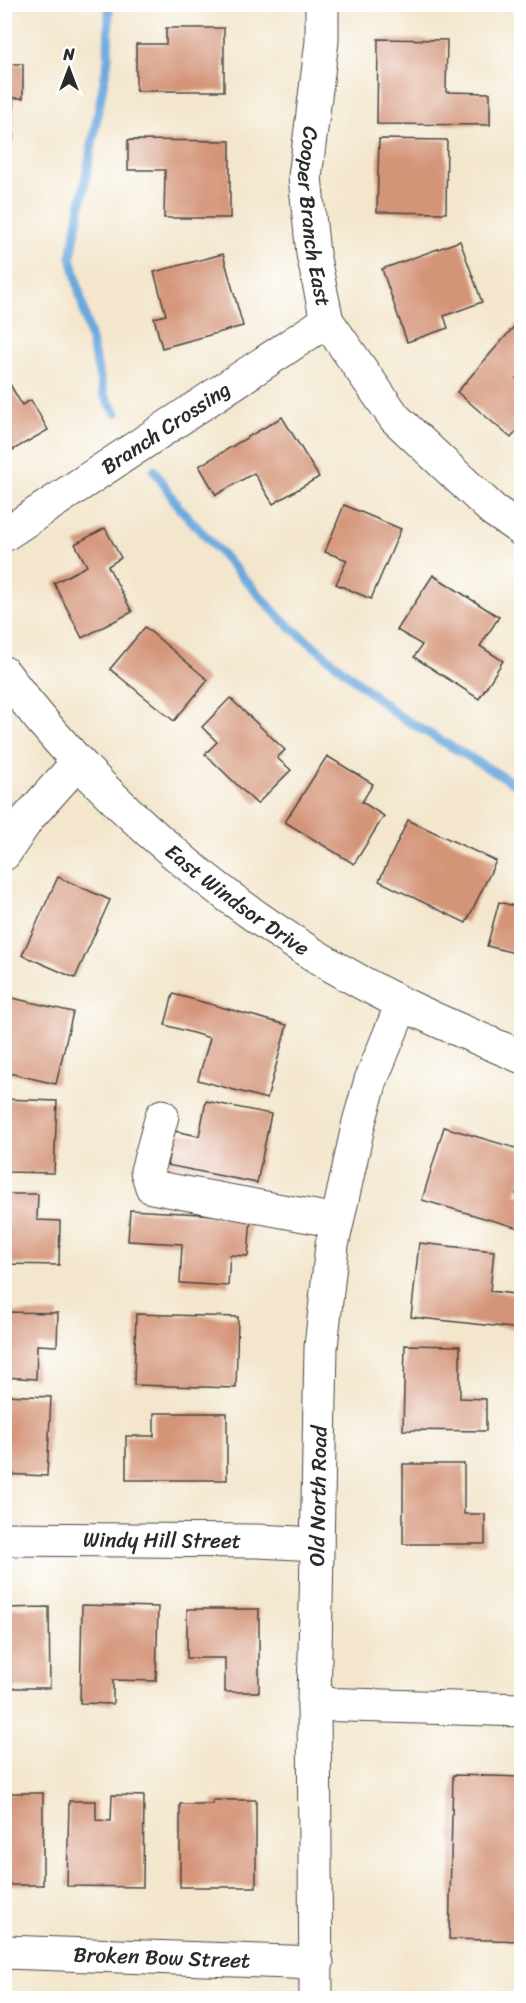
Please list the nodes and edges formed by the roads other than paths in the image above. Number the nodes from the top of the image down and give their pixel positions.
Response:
1 (322, 4) edge
2 (327, 321) junction
3 (522, 530) edge
4 (4, 535) edge
5 (4, 673) edge
6 (78, 762) junction
7 (4, 854) edge
8 (402, 1004) junction
9 (522, 1057) edge
10 (162, 1116) dead end
11 (337, 1221) junction
12 (4, 1539) edge
13 (317, 1544) junction
14 (315, 1704) junction
15 (522, 1710) edge
16 (4, 1952) edge
17 (317, 1963) junction
18 (316, 1998) edge

1 - 2 street, Cooper Branch East
2 - 3 street, Cooper Branch East
2 - 4 street, Branch Crossing
5 - 6 street, East Windsor Drive
6 - 7 street
6 - 8 street, East Windsor Drive
8 - 9 street, East Windsor Drive
8 - 11 street, Old North Road
10 - 11 street
11 - 13 street, Old North Road
12 - 13 street, Windy Hill Street
13 - 14 street, Old North Road
14 - 15 street
14 - 17 street, Old North Road
16 - 17 street, Broken Bow Street
17 - 18 street, Old North Road

